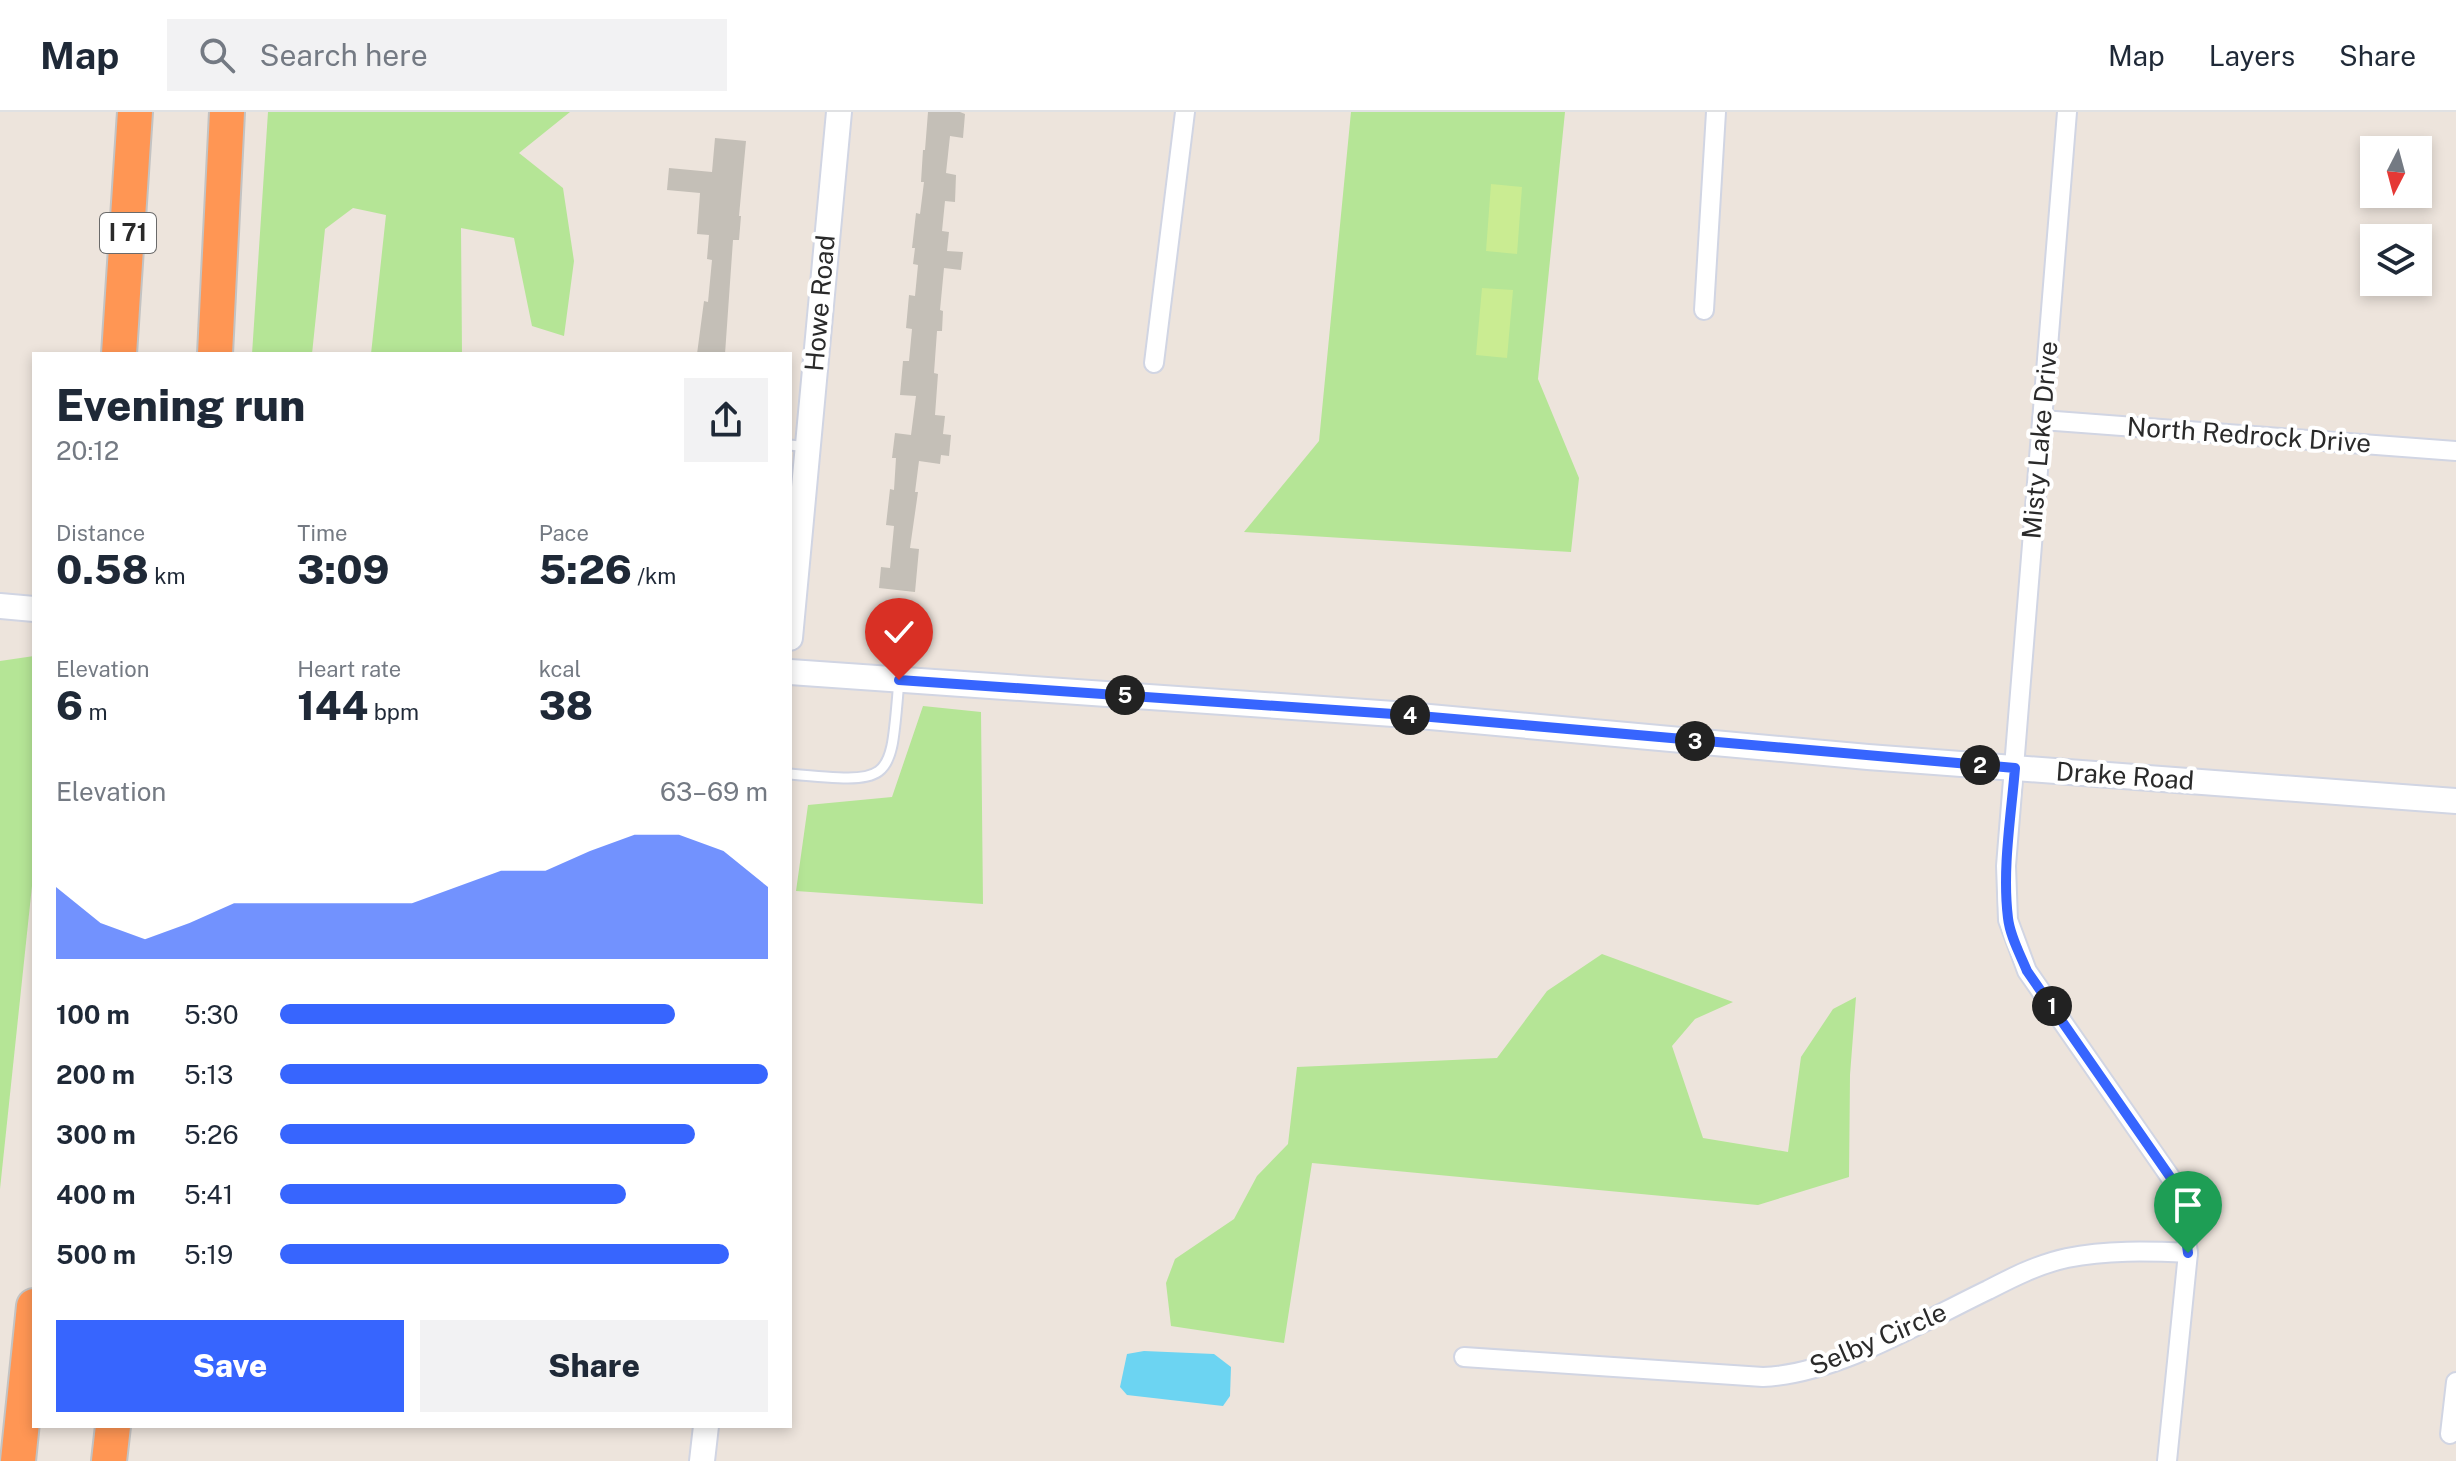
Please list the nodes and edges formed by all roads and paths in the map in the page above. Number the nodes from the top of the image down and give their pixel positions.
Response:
1 (135, 112) edge
2 (227, 112) edge
3 (839, 112) edge
4 (1185, 112) edge
5 (1716, 112) edge
6 (2067, 112) edge
7 (1704, 310) dead end
8 (119, 352) edge
9 (215, 352) edge
10 (1154, 363) dead end
11 (2042, 420) junction
12 (799, 446) edge
13 (2456, 451) edge
14 (792, 595) edge
15 (0, 606) edge
16 (32, 609) edge
17 (792, 672) edge
18 (899, 680) junction
19 (2015, 768) junction
20 (792, 774) edge
21 (2456, 801) edge
22 (2188, 1253) junction
23 (32, 1325) edge
24 (1464, 1357) dead end
25 (2456, 1382) edge
26 (113, 1428) edge
27 (706, 1428) edge
28 (2450, 1434) dead end
29 (18, 1461) edge
30 (109, 1461) edge
31 (702, 1461) edge
32 (2167, 1461) edge

1 - 8 highway, I 71
2 - 9 highway
3 - 12 street, Howe Road
4 - 10 street
5 - 7 street
6 - 11 street, Misty Lake Drive
11 - 13 street, North Redrock Drive
11 - 19 street, Misty Lake Drive
12 - 14 street, Howe Road
15 - 16 street
17 - 18 street, Drake Road
18 - 19 street, Drake Road
18 - 20 lane
19 - 21 street, Drake Road
19 - 22 street, Misty Lake Drive
22 - 24 street, Selby Circle
22 - 32 street, Misty Lake Drive
23 - 29 highway
25 - 28 street
26 - 30 highway
27 - 31 street

